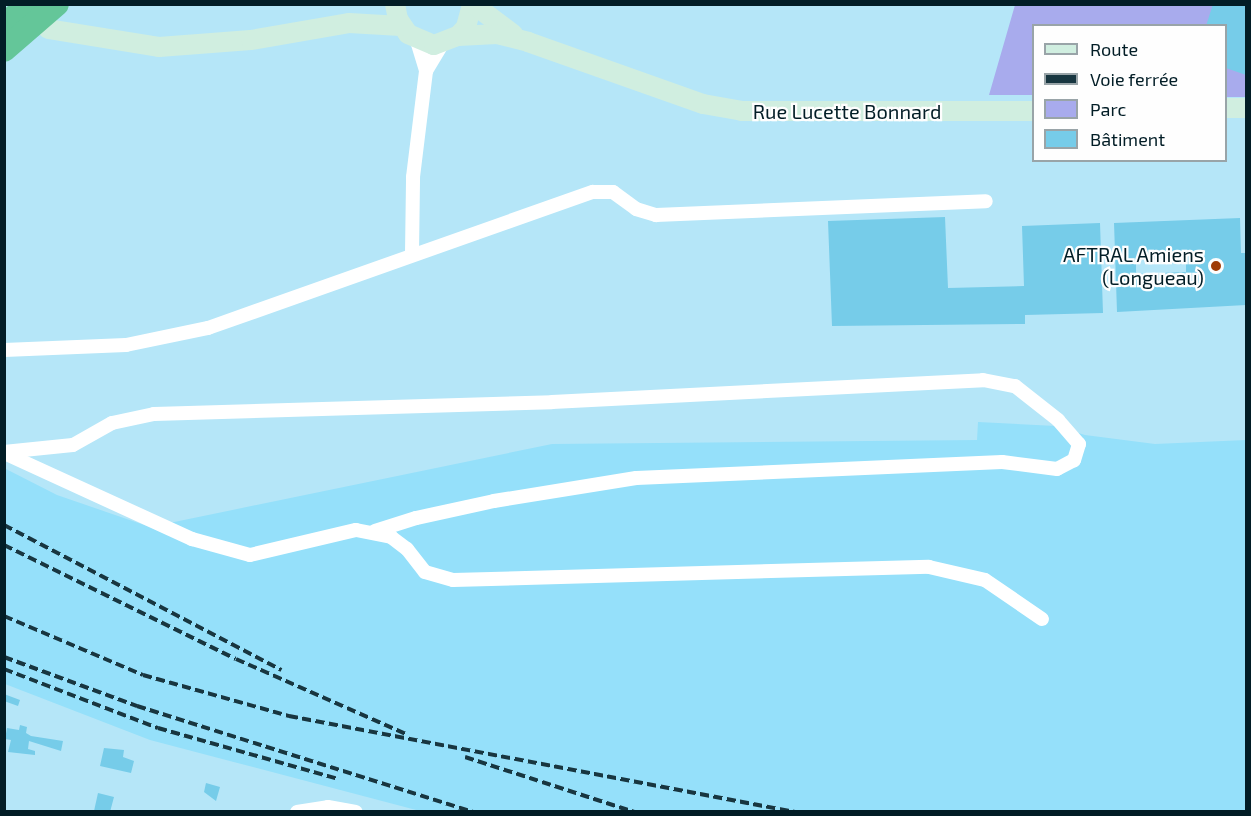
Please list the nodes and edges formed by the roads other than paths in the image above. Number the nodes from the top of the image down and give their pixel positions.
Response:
1 (29, 4) edge
2 (57, 4) edge
3 (388, 4) edge
4 (396, 4) edge
5 (473, 4) edge
6 (349, 23) junction
7 (4, 25) edge
8 (401, 26) junction
9 (48, 29) dead end
10 (417, 40) junction
11 (451, 40) junction
12 (528, 42) junction
13 (4, 50) edge
14 (426, 71) junction
15 (1227, 108) edge
16 (1246, 108) edge
17 (1032, 111) edge
18 (986, 201) dead end
19 (412, 253) junction
20 (4, 350) edge
21 (4, 452) edge
22 (375, 531) junction
23 (1042, 619) dead end
24 (297, 812) edge
25 (356, 812) edge

1 - 7 highway
2 - 13 highway
3 - 6 street
4 - 8 street
5 - 11 street
5 - 12 street, Rue Lucette Bonnard
6 - 8 street
6 - 9 street
8 - 10 street
10 - 11 street, Rue Lucette Bonnard
10 - 14 street
11 - 12 street, Rue Lucette Bonnard
11 - 14 street
12 - 17 street, Rue Lucette Bonnard
14 - 19 street
15 - 16 street
18 - 19 street
19 - 20 street
21 - 22 street
21 - 22 street
22 - 23 street
24 - 25 street

